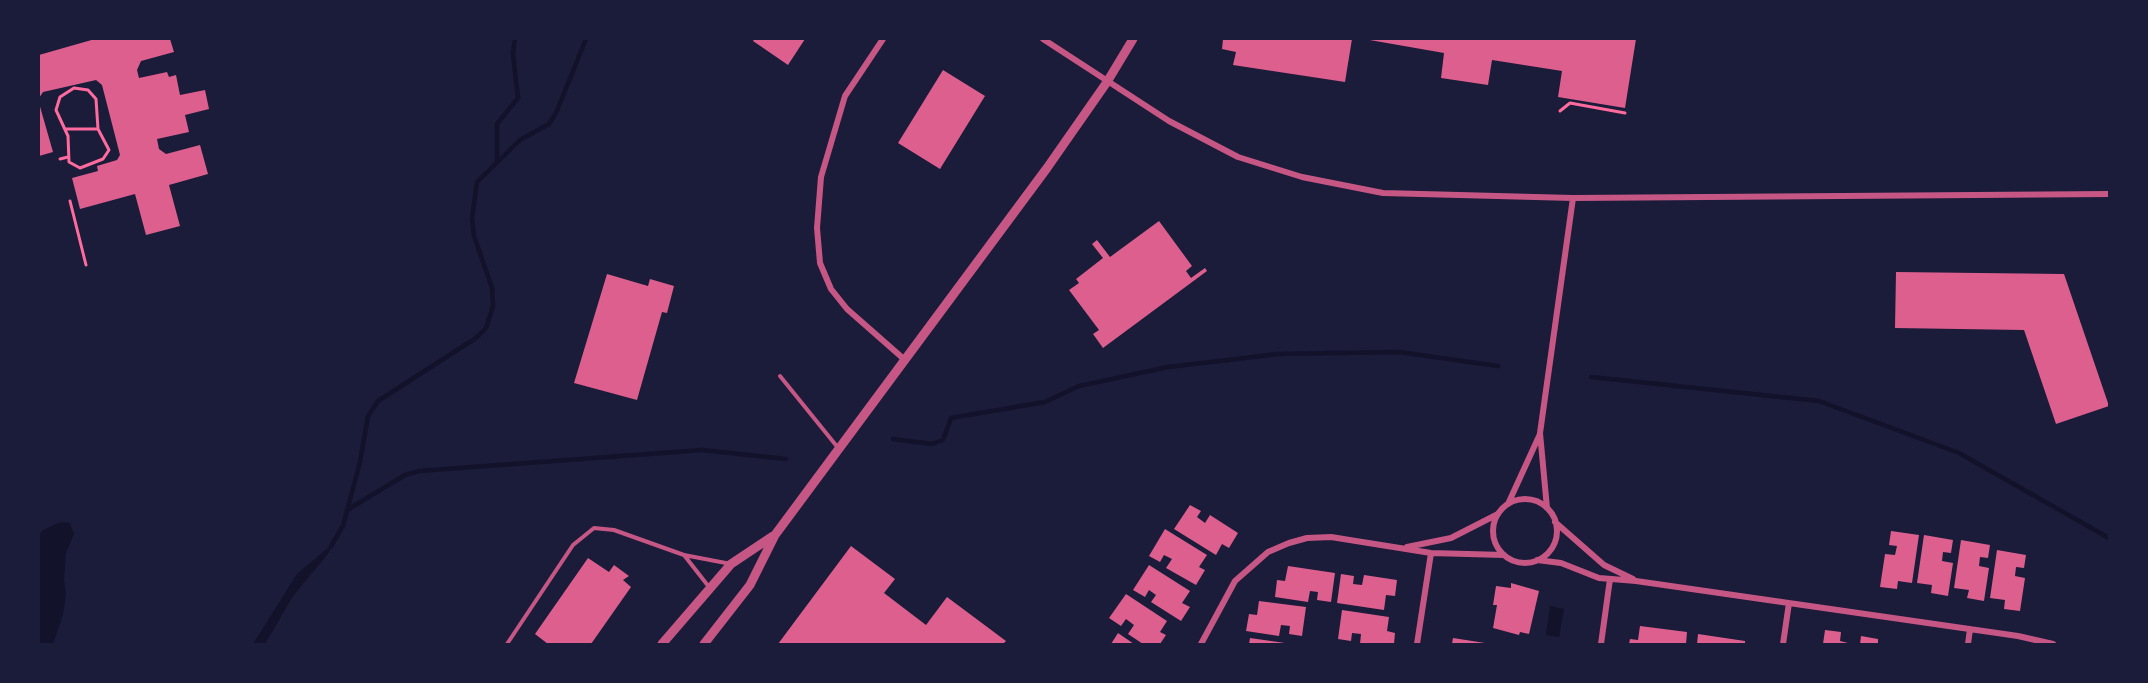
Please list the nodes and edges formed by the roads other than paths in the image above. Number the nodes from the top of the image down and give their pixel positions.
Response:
1 (883, 39) edge
2 (1043, 39) edge
3 (1133, 39) edge
4 (1107, 82) junction
5 (2109, 194) edge
6 (1573, 198) junction
7 (905, 360) junction
8 (780, 376) dead end
9 (1540, 433) junction
10 (840, 449) junction
11 (1508, 504) junction
12 (1547, 508) junction
13 (1499, 514) junction
14 (1555, 522) junction
15 (775, 535) junction
16 (1401, 547) junction
17 (1431, 553) junction
18 (684, 555) junction
19 (1504, 555) junction
20 (1537, 560) junction
21 (731, 564) junction
22 (1610, 579) junction
23 (1636, 581) junction
24 (710, 588) junction
25 (1789, 603) junction
26 (1970, 629) junction
27 (507, 644) edge
28 (662, 644) edge
29 (704, 644) edge
30 (1201, 644) edge
31 (1417, 644) edge
32 (1601, 644) edge
33 (1784, 644) edge
34 (1968, 644) edge
35 (2054, 644) edge

1 - 7 street
2 - 4 street
3 - 4 street
4 - 6 street
4 - 7 street
5 - 6 street
6 - 9 street
7 - 10 street
8 - 10 lane
9 - 11 street
9 - 12 street
10 - 15 street
11 - 12 street
11 - 13 street
12 - 14 street
13 - 16 street
13 - 19 street
14 - 20 street
14 - 23 street
15 - 21 street
15 - 29 street
16 - 17 street
16 - 30 street
17 - 19 street
17 - 31 street
18 - 21 lane
18 - 24 lane
18 - 27 lane
19 - 20 street
20 - 22 street
21 - 24 street
22 - 23 street
22 - 32 street
23 - 25 street
24 - 28 street
25 - 26 street
25 - 33 street
26 - 34 street
26 - 35 street

